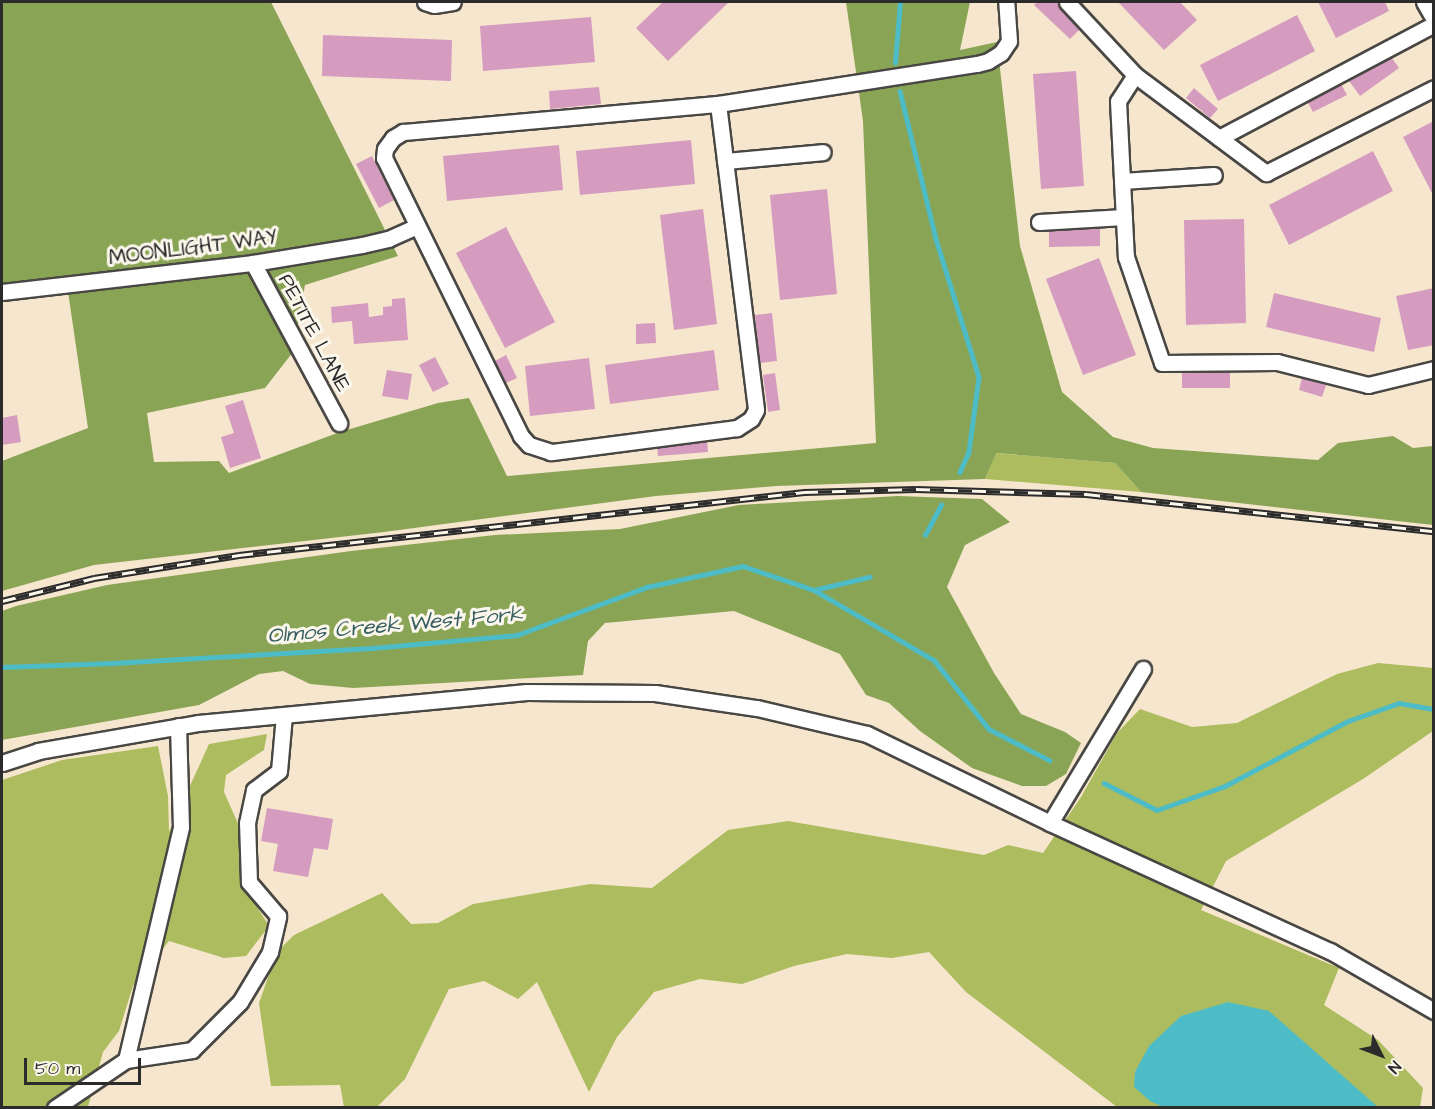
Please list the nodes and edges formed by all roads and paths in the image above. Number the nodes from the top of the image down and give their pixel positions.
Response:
1 (425, 2) edge
2 (453, 2) edge
3 (1006, 2) edge
4 (1067, 2) edge
5 (1424, 2) edge
6 (1434, 19) edge
7 (1434, 24) edge
8 (1135, 75) junction
9 (1434, 88) edge
10 (718, 104) junction
11 (1219, 138) junction
12 (823, 152) dead end
13 (725, 161) junction
14 (1214, 175) dead end
15 (1122, 181) junction
16 (1124, 217) junction
17 (1039, 222) dead end
18 (417, 226) junction
19 (253, 263) junction
20 (2, 292) edge
21 (1434, 369) edge
22 (339, 423) dead end
23 (1143, 669) dead end
24 (284, 715) junction
25 (178, 726) junction
26 (2, 763) edge
27 (1050, 823) junction
28 (1434, 1011) edge
29 (126, 1059) junction
30 (55, 1107) edge

1 - 2 street
3 - 10 street
4 - 8 street
5 - 6 street
7 - 11 street
8 - 11 street
8 - 15 street
9 - 11 street
10 - 13 street
10 - 18 street
12 - 13 street
13 - 18 street
14 - 15 street
15 - 16 street
16 - 17 street
16 - 21 street
18 - 19 street, MOONLIGHT WAY
19 - 20 street, MOONLIGHT WAY
19 - 22 street, PETITE LANE
23 - 27 street
24 - 25 street
24 - 27 street
24 - 29 street
25 - 26 street
25 - 29 street
27 - 28 street
29 - 30 street

